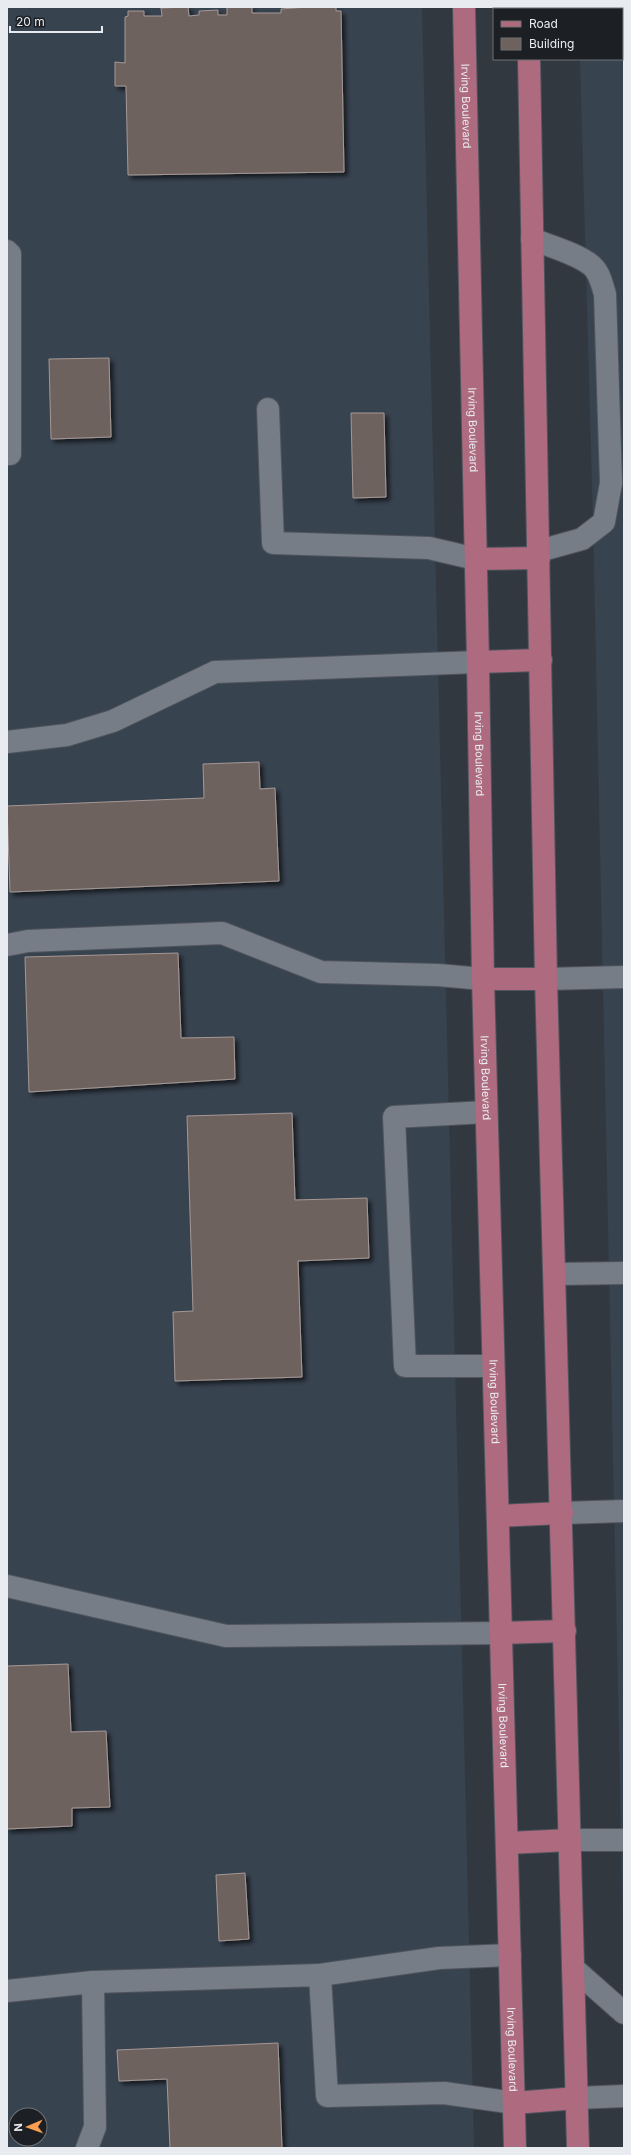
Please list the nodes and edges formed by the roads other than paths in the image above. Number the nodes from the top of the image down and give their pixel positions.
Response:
1 (464, 7) edge
2 (529, 60) edge
3 (532, 239) junction
4 (7, 251) edge
5 (268, 409) dead end
6 (7, 454) edge
7 (539, 554) junction
8 (476, 559) junction
9 (541, 660) junction
10 (478, 662) junction
11 (7, 742) edge
12 (7, 946) edge
13 (624, 977) edge
14 (483, 979) junction
15 (546, 979) junction
16 (486, 1112) junction
17 (624, 1273) edge
18 (555, 1274) junction
19 (493, 1366) junction
20 (624, 1511) edge
21 (562, 1513) junction
22 (498, 1516) junction
23 (7, 1586) edge
24 (565, 1631) junction
25 (501, 1633) junction
26 (570, 1840) junction
27 (624, 1840) edge
28 (507, 1843) junction
29 (510, 1955) junction
30 (573, 1968) junction
31 (320, 1975) junction
32 (92, 1982) junction
33 (7, 1991) edge
34 (624, 2013) edge
35 (624, 2096) edge
36 (577, 2098) junction
37 (514, 2103) junction
38 (87, 2148) edge
39 (515, 2148) edge
40 (578, 2148) edge

1 - 8 main road, Irving Boulevard
2 - 3 main road
3 - 7 main road
3 - 7 lane
4 - 6 lane
5 - 8 lane
7 - 8 main road
7 - 9 main road
8 - 10 main road, Irving Boulevard
9 - 10 main road
9 - 15 main road
10 - 11 lane
10 - 14 main road, Irving Boulevard
12 - 14 lane
13 - 15 lane
14 - 15 main road
14 - 16 main road, Irving Boulevard
15 - 18 main road
16 - 19 main road, Irving Boulevard
16 - 19 lane
17 - 18 lane
18 - 21 main road
19 - 22 main road, Irving Boulevard
20 - 21 lane
21 - 22 main road
21 - 24 main road
22 - 25 main road, Irving Boulevard
23 - 25 lane
24 - 25 main road
24 - 26 main road
25 - 28 main road, Irving Boulevard
26 - 27 lane
26 - 28 main road
26 - 30 main road
28 - 29 main road, Irving Boulevard
29 - 31 lane
29 - 37 main road, Irving Boulevard
30 - 34 lane
30 - 36 main road
31 - 32 lane
31 - 37 lane
32 - 33 lane
32 - 38 lane
35 - 36 lane
36 - 37 main road
36 - 40 main road
37 - 39 main road, Irving Boulevard

